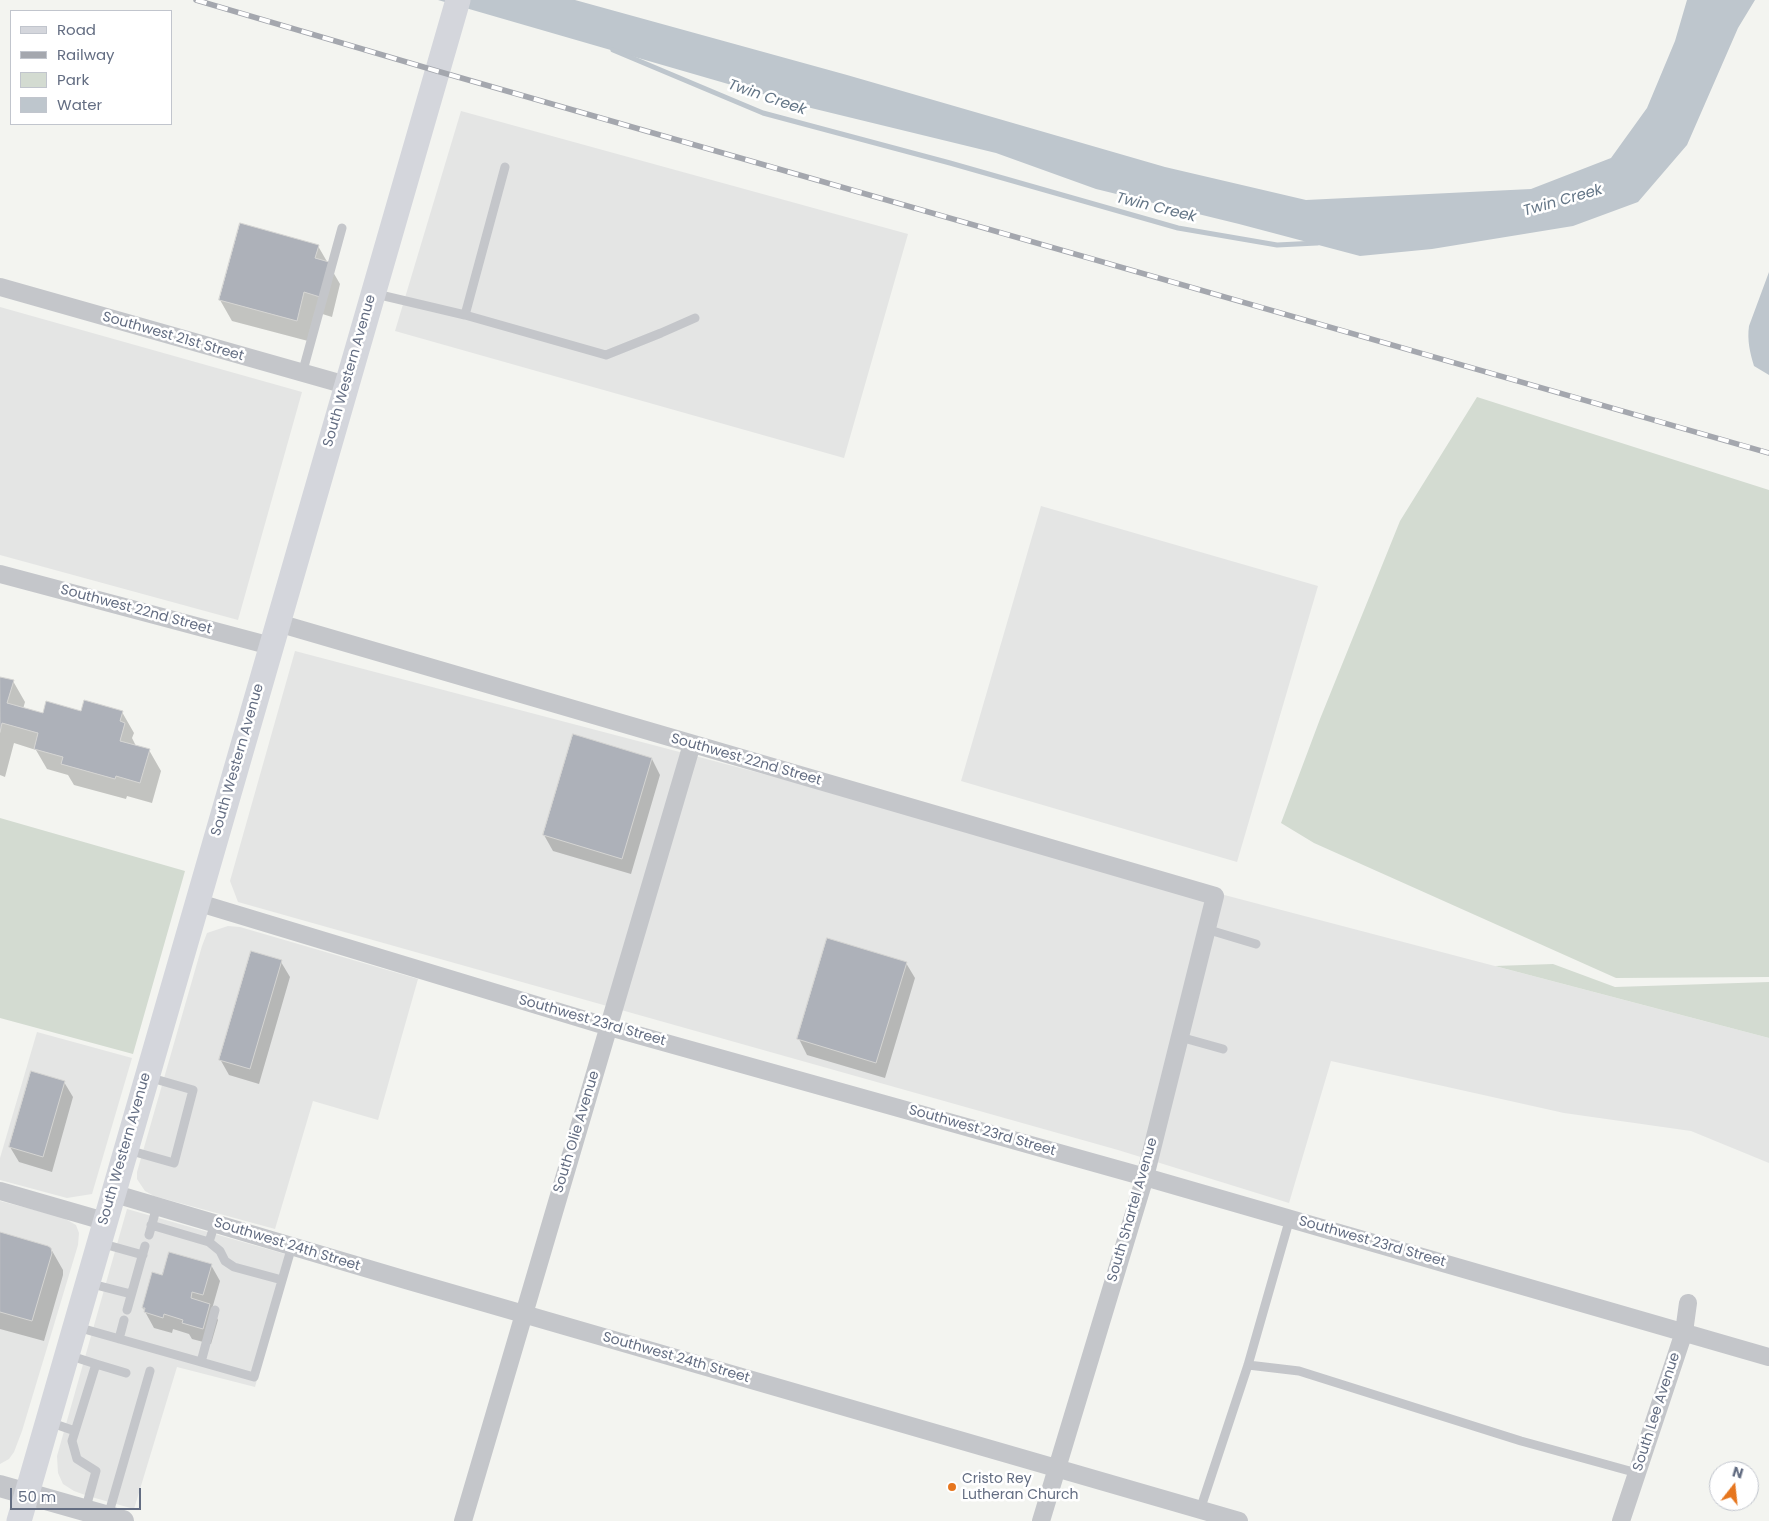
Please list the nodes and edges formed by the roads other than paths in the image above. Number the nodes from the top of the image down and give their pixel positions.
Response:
1 (458, 0) edge
2 (505, 167) dead end
3 (342, 228) dead end
4 (0, 287) edge
5 (373, 294) junction
6 (465, 315) junction
7 (695, 318) dead end
8 (302, 374) junction
9 (346, 385) junction
10 (0, 574) edge
11 (278, 623) junction
12 (271, 646) junction
13 (692, 744) junction
14 (1215, 896) joint
15 (196, 902) junction
16 (1206, 929) junction
17 (1256, 944) dead end
18 (609, 1027) junction
19 (1180, 1037) junction
20 (1224, 1049) dead end
21 (146, 1077) junction
22 (125, 1150) junction
23 (1145, 1176) junction
24 (0, 1191) edge
25 (112, 1193) junction
26 (157, 1206) junction
27 (1290, 1218) junction
28 (215, 1223) junction
29 (151, 1225) junction
30 (101, 1232) junction
31 (148, 1235) dead end
32 (209, 1242) junction
33 (292, 1246) junction
34 (282, 1280) junction
35 (87, 1283) junction
36 (131, 1294) junction
37 (1688, 1302) dead end
38 (127, 1310) dead end
39 (215, 1310) dead end
40 (523, 1314) junction
41 (124, 1320) dead end
42 (74, 1326) junction
43 (1684, 1332) junction
44 (119, 1339) junction
45 (67, 1355) junction
46 (1769, 1357) edge
47 (200, 1362) junction
48 (96, 1364) junction
49 (1248, 1365) junction
50 (150, 1372) dead end
51 (126, 1373) dead end
52 (47, 1422) junction
53 (75, 1431) junction
54 (1056, 1468) junction
55 (1637, 1472) junction
56 (0, 1486) edge
57 (27, 1493) junction
58 (1204, 1514) edge
59 (84, 1515) edge
60 (115, 1519) edge
61 (19, 1521) edge
62 (463, 1521) edge
63 (1041, 1521) edge
64 (1240, 1521) edge
65 (1621, 1521) edge

1 - 5 main road, South Western Avenue
2 - 6 lane
3 - 8 lane
4 - 8 street, Southwest 21st Street
5 - 6 lane
5 - 9 main road, South Western Avenue
6 - 7 lane
8 - 9 street, Southwest 21st Street
9 - 11 main road, South Western Avenue
10 - 12 street, Southwest 22nd Street
11 - 12 main road, South Western Avenue
11 - 13 street, Southwest 22nd Street
12 - 15 main road, South Western Avenue
13 - 14 street, Southwest 22nd Street
13 - 18 street, South Olie Avenue
14 - 16 street, South Shartel Avenue
15 - 18 street, Southwest 23rd Street
15 - 21 main road, South Western Avenue
16 - 17 lane
16 - 19 street, South Shartel Avenue
18 - 23 street, Southwest 23rd Street
18 - 40 street, South Olie Avenue
19 - 20 lane
19 - 23 street, South Shartel Avenue
21 - 22 main road, South Western Avenue
21 - 22 lane
22 - 25 main road, South Western Avenue
23 - 27 street, Southwest 23rd Street
23 - 54 street, South Shartel Avenue
24 - 30 street
25 - 26 street, Southwest 24th Street
25 - 30 main road, South Western Avenue
26 - 28 street, Southwest 24th Street
26 - 29 lane
27 - 43 street, Southwest 23rd Street
27 - 49 lane
28 - 32 lane
28 - 33 street, Southwest 24th Street
29 - 31 lane
29 - 32 lane
30 - 35 main road, South Western Avenue
30 - 36 lane
32 - 34 lane
33 - 34 lane
33 - 40 street, Southwest 24th Street
34 - 47 lane
35 - 36 lane
35 - 42 main road, South Western Avenue
36 - 38 lane
37 - 43 street, South Lee Avenue
39 - 47 lane
40 - 54 street, Southwest 24th Street
40 - 62 street, South Olie Avenue
41 - 44 lane
42 - 44 lane
42 - 45 main road, South Western Avenue
43 - 46 street, Southwest 23rd Street
43 - 55 street, South Lee Avenue
44 - 47 lane
45 - 48 lane
45 - 52 main road, South Western Avenue
48 - 51 lane
48 - 53 lane
49 - 55 lane
49 - 58 lane
50 - 60 lane
52 - 53 lane
52 - 57 main road, South Western Avenue
53 - 59 lane
54 - 58 street, Southwest 24th Street
54 - 63 street, South Shartel Avenue
55 - 65 street, South Lee Avenue
56 - 57 street
57 - 59 street
57 - 61 main road, South Western Avenue
58 - 64 street, Southwest 24th Street
59 - 60 street

